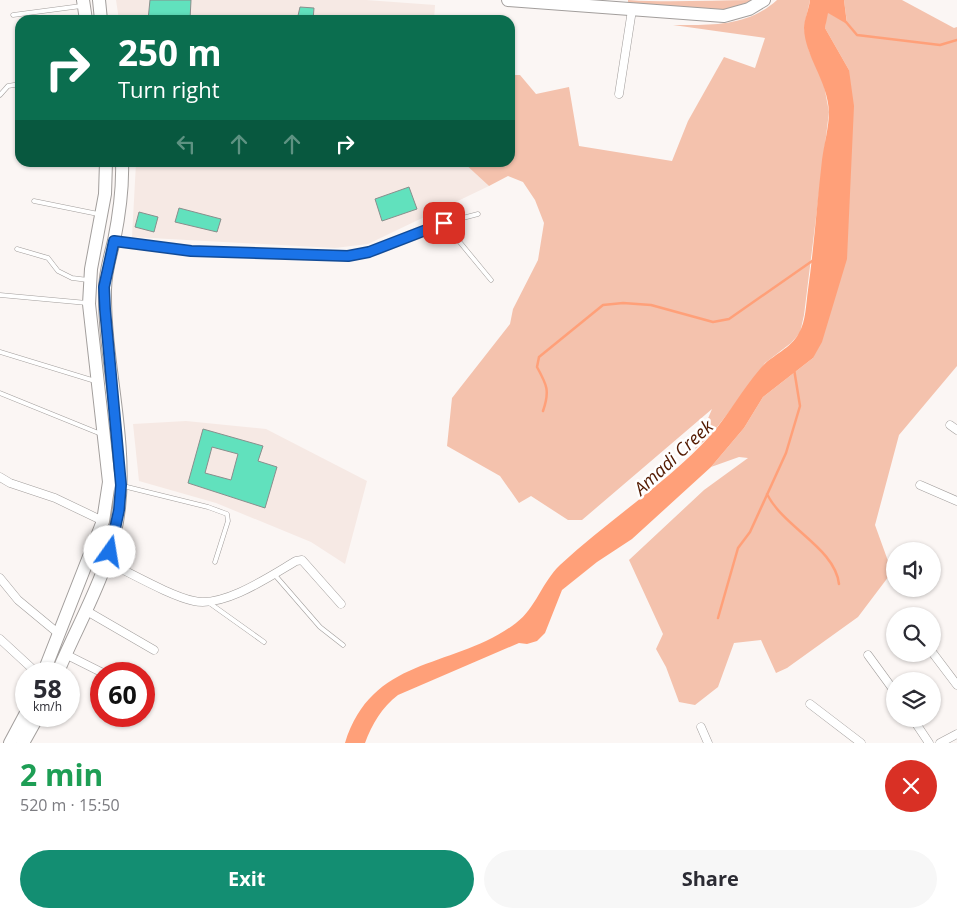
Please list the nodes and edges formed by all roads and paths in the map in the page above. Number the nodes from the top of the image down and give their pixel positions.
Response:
1 (99, 0) edge
2 (508, 0) edge
3 (764, 0) edge
4 (83, 3) edge
5 (632, 10) junction
6 (13, 14) dead end
7 (101, 15) edge
8 (15, 85) edge
9 (619, 94) dead end
10 (0, 95) edge
11 (106, 167) edge
12 (122, 167) edge
13 (34, 201) dead end
14 (478, 214) dead end
15 (102, 215) junction
16 (444, 223) junction
17 (114, 241) junction
18 (17, 249) dead end
19 (491, 280) dead end
20 (90, 281) junction
21 (0, 295) edge
22 (89, 304) junction
23 (0, 352) edge
24 (98, 382) junction
25 (0, 393) edge
26 (950, 425) dead end
27 (957, 430) edge
28 (103, 435) junction
29 (0, 477) edge
30 (121, 485) junction
31 (920, 485) dead end
32 (957, 501) edge
33 (104, 521) junction
34 (107, 562) junction
35 (215, 562) dead end
36 (274, 574) junction
37 (0, 578) edge
38 (208, 602) junction
39 (341, 604) dead end
40 (84, 610) junction
41 (59, 634) junction
42 (0, 639) edge
43 (264, 642) dead end
44 (344, 645) dead end
45 (154, 650) dead end
46 (65, 654) junction
47 (868, 655) dead end
48 (25, 662) edge
49 (48, 662) edge
50 (62, 662) edge
51 (940, 662) edge
52 (90, 666) edge
53 (886, 680) edge
54 (957, 685) edge
55 (810, 704) dead end
56 (19, 727) edge
57 (32, 727) edge
58 (918, 727) edge
59 (701, 728) dead end
60 (957, 734) edge
61 (10, 743) edge
62 (23, 743) edge
63 (708, 743) edge
64 (860, 743) edge
65 (929, 743) edge
66 (940, 743) edge

1 - 7 main road
2 - 5 main road
3 - 5 main road
4 - 6 lane
5 - 9 street
8 - 10 lane
11 - 15 main road
12 - 17 main road
13 - 15 lane
14 - 16 lane
15 - 20 main road
16 - 17 lane
16 - 19 lane
17 - 30 main road
18 - 20 lane
20 - 22 main road
21 - 22 lane
22 - 24 main road
23 - 24 lane
24 - 28 main road
25 - 28 lane
26 - 27 street
28 - 33 main road
29 - 33 street
30 - 34 main road
30 - 35 lane
31 - 32 street
33 - 41 main road
34 - 38 street
34 - 40 main road
36 - 38 street
36 - 39 street
36 - 44 lane
37 - 41 street
38 - 43 lane
40 - 45 street
40 - 46 main road
41 - 49 main road
42 - 48 street
46 - 50 main road
46 - 52 street
47 - 53 street
51 - 54 street
55 - 64 street
56 - 61 main road
57 - 62 main road
58 - 65 street
59 - 63 street
60 - 66 street

